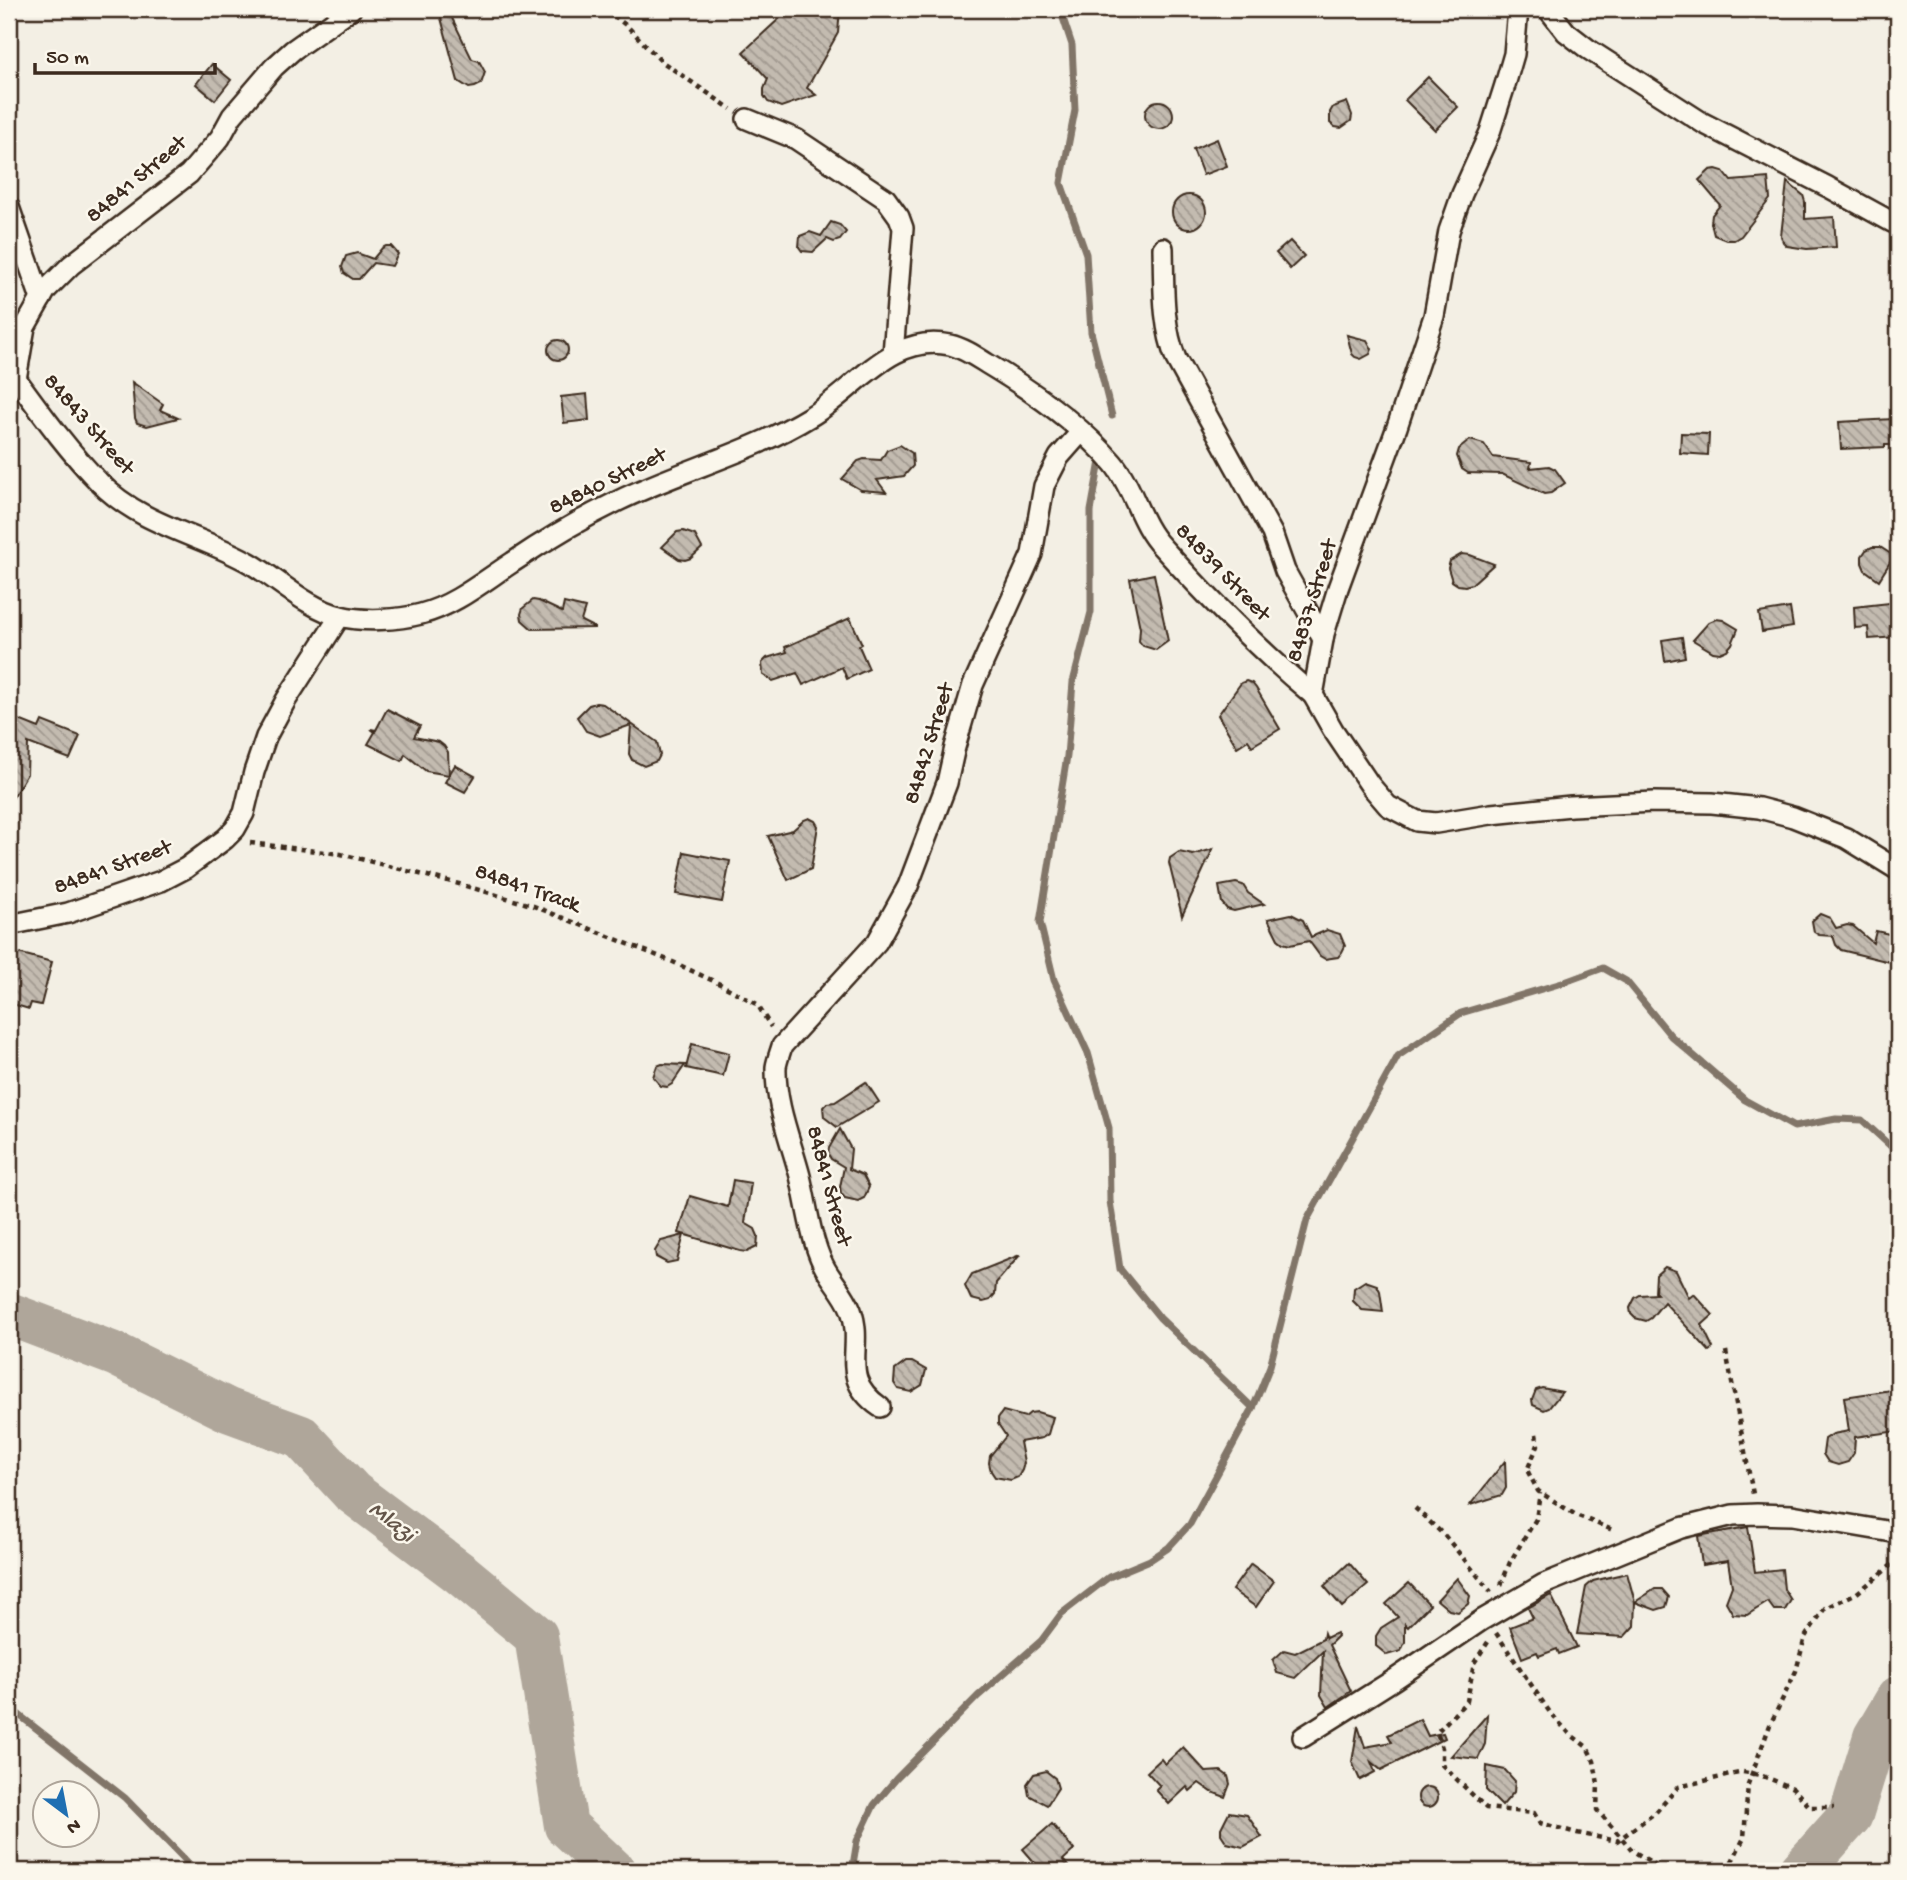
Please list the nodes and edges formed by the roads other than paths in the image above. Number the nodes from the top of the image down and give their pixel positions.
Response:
1 (351, 9) edge
2 (1518, 9) edge
3 (1548, 9) edge
4 (747, 119) road end
5 (9, 207) edge
6 (1892, 222) dead end
7 (1163, 248) dead end
8 (41, 299) junction
9 (893, 354) junction
10 (988, 364) joint
11 (12, 374) edge
12 (1081, 432) junction
13 (248, 562) joint
14 (340, 616) junction
15 (1323, 639) junction
16 (1313, 695) junction
17 (1898, 870) edge
18 (9, 925) edge
19 (782, 1046) joint
20 (880, 1407) dead end
21 (1898, 1533) edge
22 (1303, 1737) dead end

1 - 8 street, 84841 Street
2 - 15 street, 84837 Street
3 - 6 street
4 - 9 street
5 - 8 street
7 - 15 street
8 - 11 street, 84841 Street
9 - 10 street, 84840 Street
9 - 14 street, 84840 Street
10 - 12 street, 84839 Street
11 - 13 street, 84843 Street
12 - 16 street, 84839 Street
12 - 19 street, 84842 Street
13 - 14 street, 84840 Street
14 - 18 street, 84841 Street
15 - 16 street, 84837 Street
16 - 17 street, 84837 Street
19 - 20 street, 84841 Street
21 - 22 street

